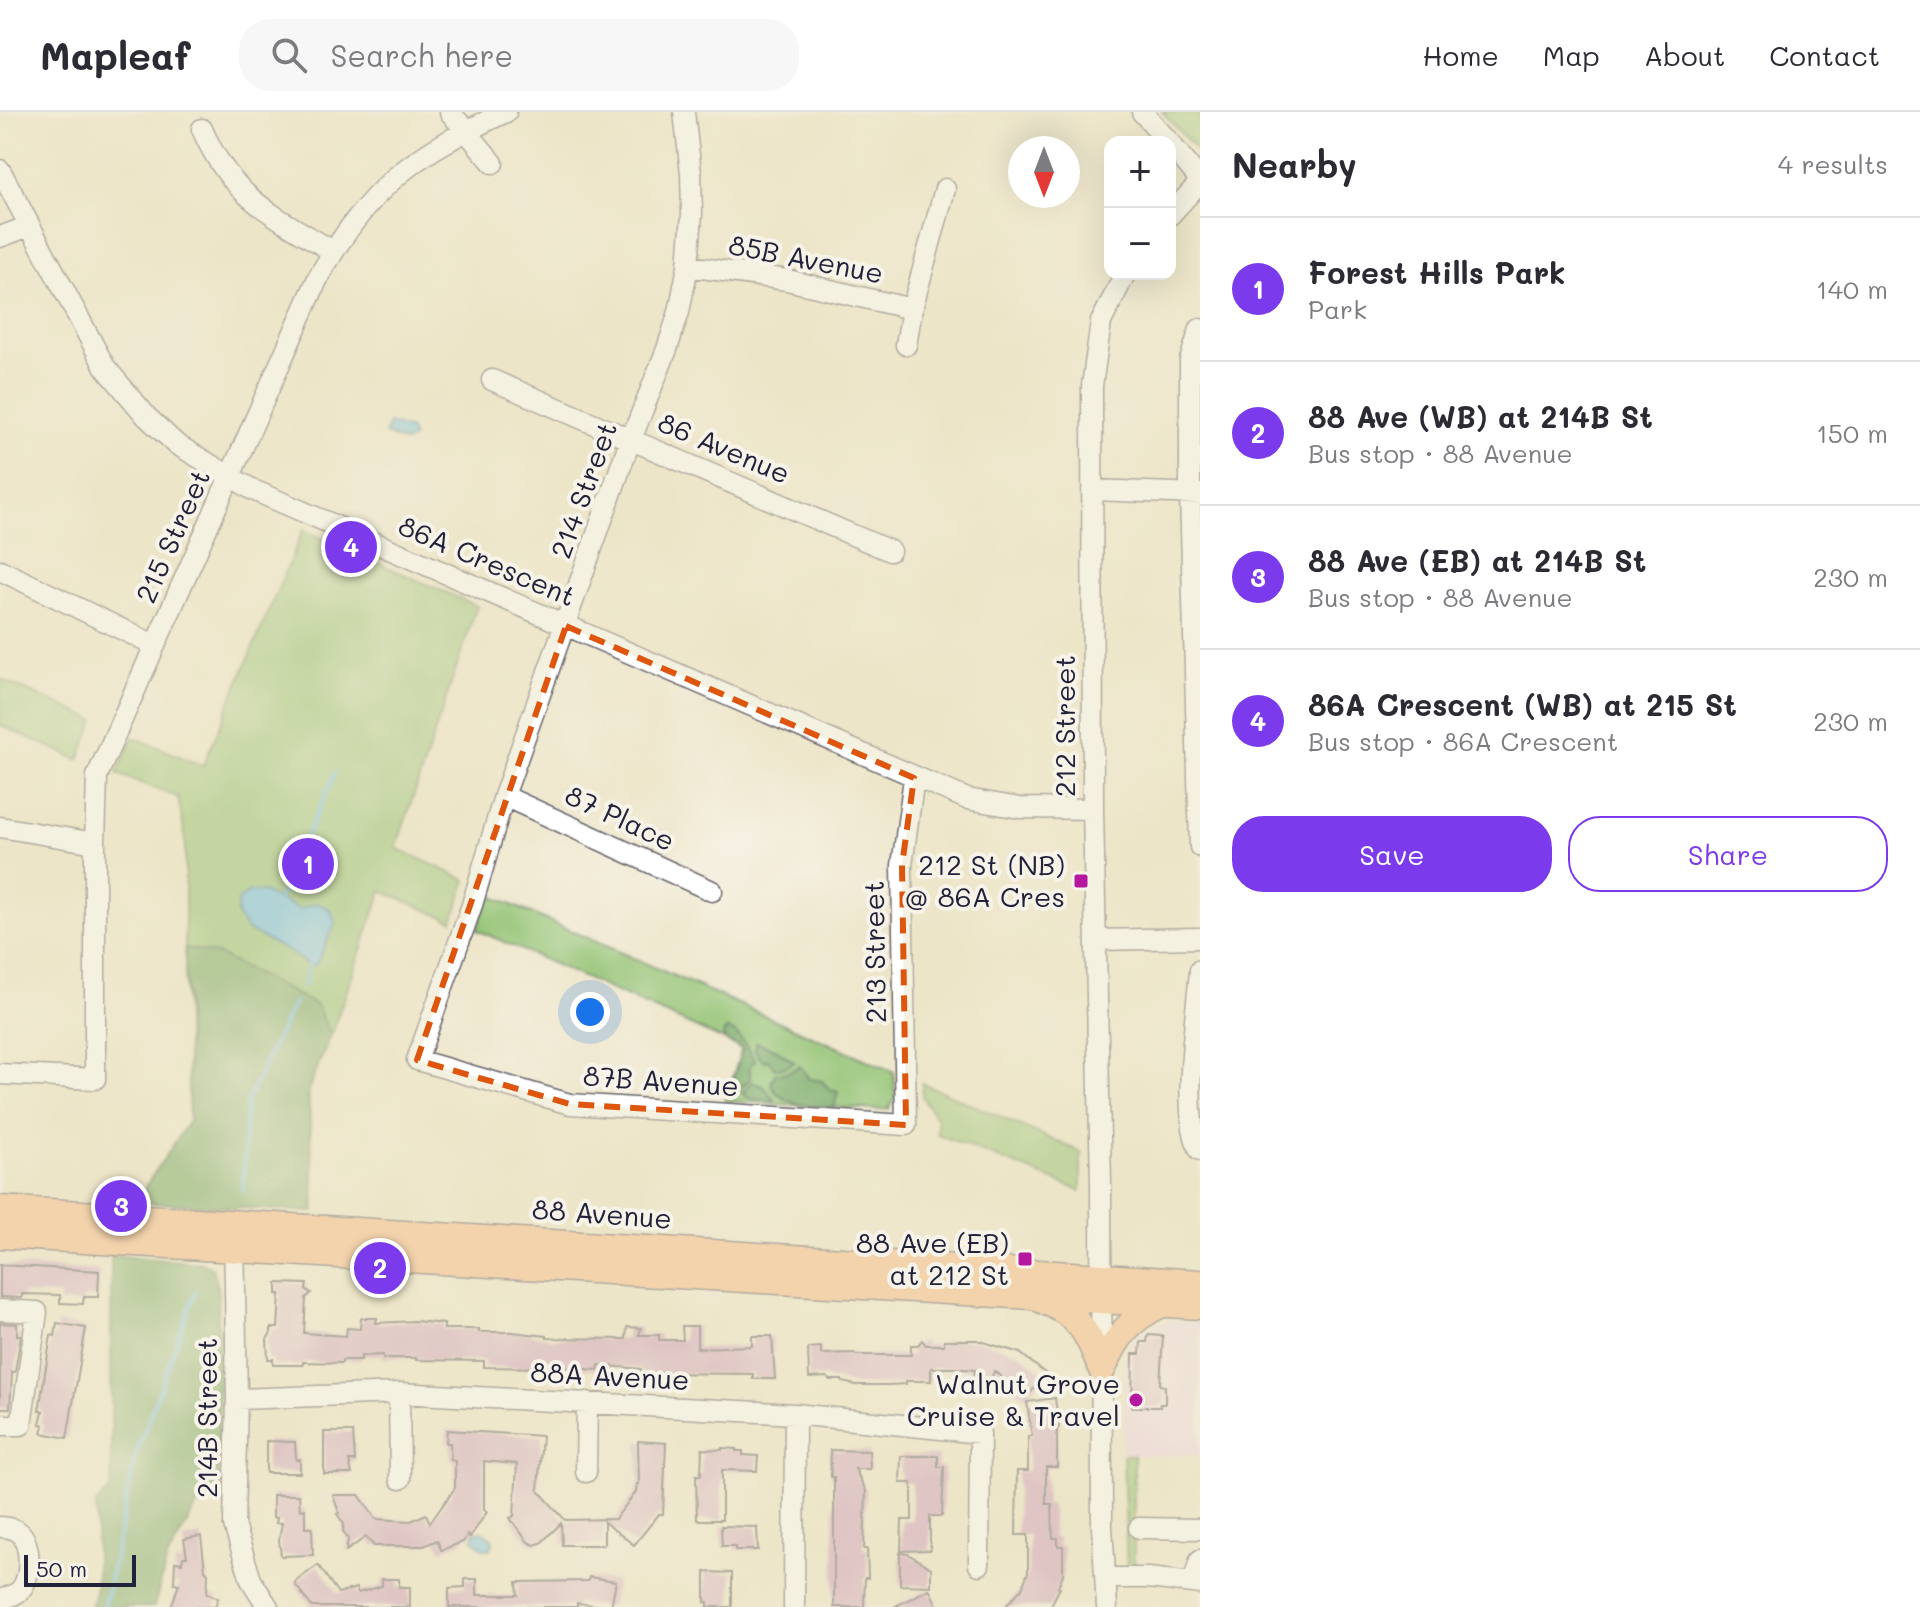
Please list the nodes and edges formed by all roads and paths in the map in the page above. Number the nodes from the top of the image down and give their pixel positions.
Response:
1 (450, 112) edge
2 (506, 112) edge
3 (684, 112) edge
4 (1142, 112) edge
5 (202, 129) dead end
6 (466, 130) junction
7 (1164, 136) edge
8 (1176, 151) edge
9 (493, 163) dead end
10 (0, 170) edge
11 (1200, 181) edge
12 (945, 189) dead end
13 (1176, 208) edge
14 (29, 226) junction
15 (0, 237) edge
16 (332, 251) junction
17 (688, 266) junction
18 (1122, 280) edge
19 (912, 309) junction
20 (1200, 329) edge
21 (906, 345) dead end
22 (492, 380) dead end
23 (631, 439) junction
24 (230, 478) junction
25 (1092, 490) junction
26 (1195, 494) edge
27 (890, 551) dead end
28 (0, 570) edge
29 (566, 626) junction
30 (154, 645) junction
31 (914, 778) junction
32 (504, 796) junction
33 (1093, 809) junction
34 (0, 827) edge
35 (95, 843) junction
36 (1200, 847) edge
37 (712, 891) dead end
38 (1200, 938) edge
39 (1096, 940) junction
40 (1200, 970) edge
41 (417, 1060) joint
42 (0, 1074) edge
43 (906, 1125) joint
44 (1200, 1150) edge
45 (1, 1216) edge
46 (234, 1236) junction
47 (1200, 1283) edge
48 (1102, 1289) junction
49 (1032, 1296) junction
50 (1163, 1304) junction
51 (1200, 1306) edge
52 (0, 1310) edge
53 (1102, 1370) junction
54 (399, 1393) junction
55 (237, 1399) junction
56 (587, 1402) junction
57 (795, 1414) junction
58 (0, 1425) edge
59 (586, 1472) dead end
60 (400, 1479) dead end
61 (0, 1527) edge
62 (1139, 1528) dead end
63 (1200, 1529) edge
64 (1200, 1560) edge
65 (979, 1565) dead end
66 (1106, 1578) junction
67 (1196, 1583) edge
68 (0, 1600) edge
69 (268, 1607) edge
70 (794, 1607) edge
71 (1107, 1607) edge

1 - 6 street
2 - 6 street, 215 Street
3 - 17 street, 214 Street
4 - 7 street
5 - 16 street
6 - 9 street
6 - 16 street, 215 Street
8 - 11 street
10 - 14 street, 86A Crescent
11 - 13 street
12 - 19 street
14 - 15 street
14 - 24 street, 86A Crescent
16 - 24 street, 215 Street
17 - 19 street, 85B Avenue
17 - 23 street, 214 Street
18 - 25 street, 212 Street
19 - 21 street
20 - 26 street
22 - 23 street, 86 Avenue
23 - 27 street, 86 Avenue
23 - 29 street, 214 Street
24 - 29 street, 86A Crescent
24 - 30 street, 215 Street
25 - 26 street
25 - 33 street, 212 Street
26 - 36 street
28 - 30 street
29 - 31 street, 86A Crescent
29 - 32 street, 214 Street
30 - 35 street, 215 Street
31 - 33 street, 86A Crescent
31 - 43 street, 213 Street
32 - 37 street, 87 Place
32 - 41 street, 214 Street
33 - 39 street, 212 Street
34 - 35 street
35 - 42 street, 215 Street
38 - 39 street
39 - 48 street, 212 Street
40 - 44 street
41 - 43 street, 87B Avenue
45 - 46 main road, 88 Avenue
46 - 48 main road, 88 Avenue
46 - 49 main road, 88 Avenue
46 - 55 street, 214B Street
47 - 48 main road, 88 Avenue
48 - 49 main road, 88 Avenue
48 - 50 main road, 88 Avenue
48 - 53 street
49 - 53 main road
50 - 51 main road, 88 Avenue
50 - 53 main road
52 - 58 street
53 - 66 street
54 - 55 street, 88A Avenue
54 - 56 street, 88A Avenue
54 - 60 street
55 - 69 street, 214B Street
56 - 57 street, 88A Avenue
56 - 59 street
57 - 65 street, 88A Avenue
57 - 70 street
61 - 68 street
62 - 63 street
64 - 67 street
66 - 67 street
66 - 71 street

